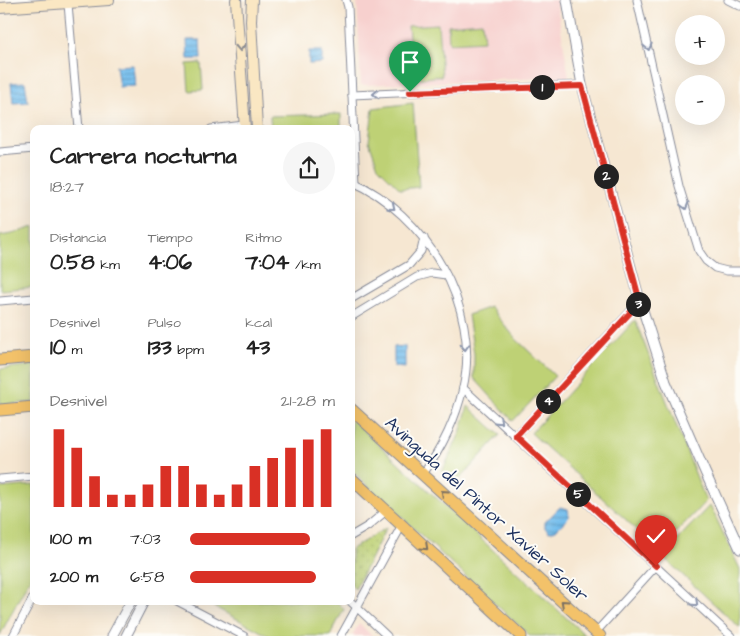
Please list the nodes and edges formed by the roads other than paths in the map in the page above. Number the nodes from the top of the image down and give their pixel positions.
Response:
1 (110, 0) edge
2 (236, 0) edge
3 (252, 0) edge
4 (346, 0) edge
5 (567, 0) edge
6 (637, 0) edge
7 (728, 0) edge
8 (68, 4) junction
9 (740, 6) edge
10 (0, 8) edge
11 (582, 86) junction
12 (352, 95) junction
13 (79, 125) edge
14 (244, 125) edge
15 (257, 125) edge
16 (352, 125) edge
17 (30, 149) edge
18 (0, 152) edge
19 (355, 183) edge
20 (424, 238) junction
21 (740, 271) edge
22 (446, 275) junction
23 (355, 297) edge
24 (30, 298) edge
25 (0, 301) edge
26 (640, 302) junction
27 (355, 315) edge
28 (30, 357) edge
29 (0, 360) edge
30 (464, 388) junction
31 (30, 407) edge
32 (0, 410) edge
33 (355, 413) edge
34 (516, 436) junction
35 (423, 474) junction
36 (30, 476) edge
37 (0, 479) edge
38 (355, 482) edge
39 (386, 511) junction
40 (402, 525) junction
41 (355, 534) edge
42 (740, 549) edge
43 (656, 566) junction
44 (30, 604) edge
45 (128, 605) edge
46 (142, 605) edge
47 (184, 605) edge
48 (353, 605) edge
49 (356, 608) junction
50 (598, 634) edge
51 (239, 635) edge
52 (13, 636) edge
53 (112, 636) edge
54 (126, 636) edge
55 (341, 636) edge
56 (387, 636) edge
57 (521, 636) edge
58 (731, 636) edge

1 - 8 main road
2 -> 14 main road
3 - 15 main road
4 - 12 street
5 - 11 street
6 -> 21 street
7 - 9 street
8 - 10 main road
8 - 13 street
11 -> 12 street
11 - 26 street
12 - 16 street
17 - 18 street
19 -> 20 street
20 - 22 street
20 - 23 street
22 - 27 street
22 -> 30 street
24 - 25 street
26 - 34 street
26 - 42 street
28 - 29 main road
30 -> 34 street
30 - 35 street
31 - 32 main road
33 - 35 main road, Avinguda del Pintor Xavier Soler
34 - 43 street
50 -> 35 main road, Avinguda del Pintor Xavier Soler
36 - 37 street
38 - 39 main road
39 - 40 main road
39 - 41 street
40 - 49 street
40 -> 57 main road
43 - 50 street
43 -> 58 street
44 - 52 street
45 - 53 street
46 - 54 street
47 - 51 street
48 - 49 street
49 - 55 street
49 - 56 street

